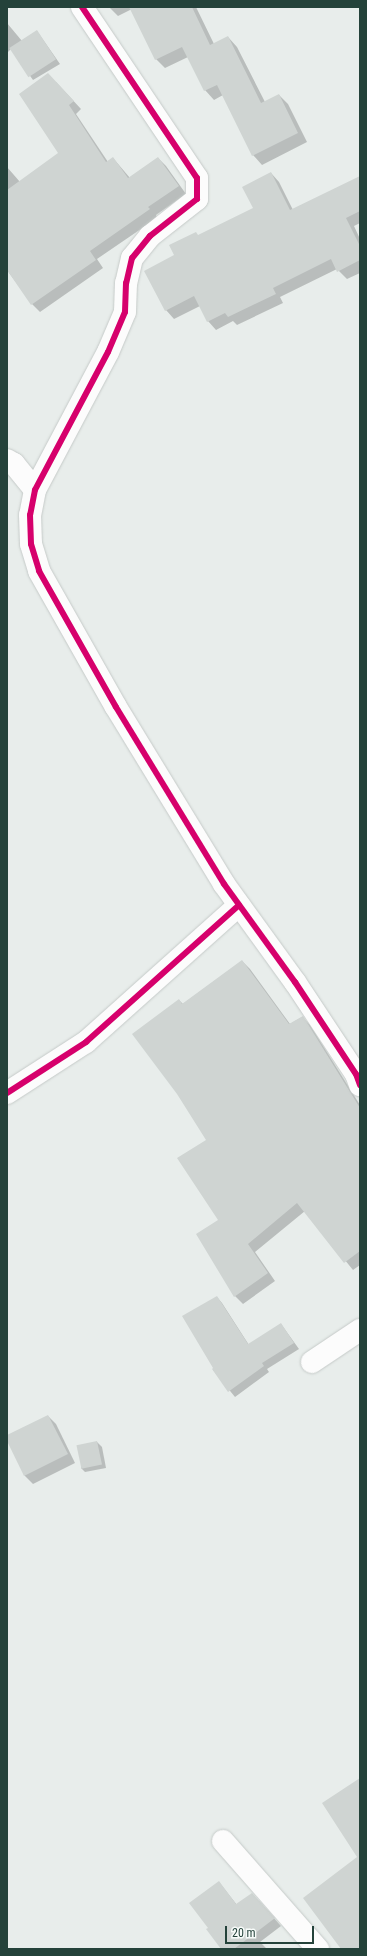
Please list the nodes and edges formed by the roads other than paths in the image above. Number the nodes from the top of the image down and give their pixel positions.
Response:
1 (82, 7) edge
2 (7, 460) edge
3 (35, 490) junction
4 (239, 905) junction
5 (360, 1085) edge
6 (7, 1093) edge
7 (360, 1330) edge
8 (312, 1362) dead end
9 (223, 1841) dead end
10 (318, 1949) edge

1 - 3 street
2 - 3 street
3 - 4 street
4 - 5 street
4 - 6 street
7 - 8 street
9 - 10 street

